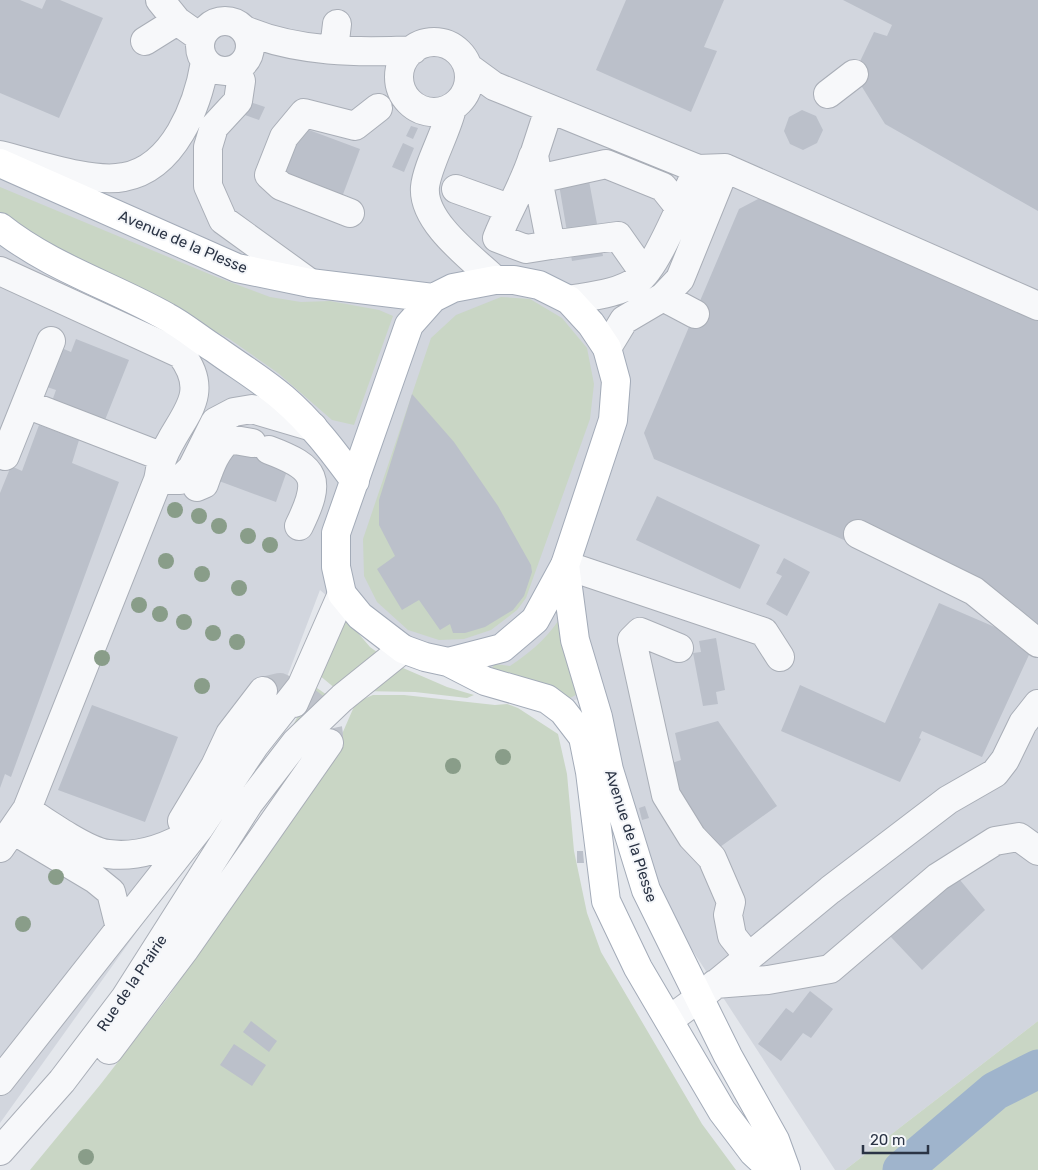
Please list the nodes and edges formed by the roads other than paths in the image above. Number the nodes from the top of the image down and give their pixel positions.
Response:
1 (160, 0) edge
2 (177, 21) junction
3 (145, 41) dead end
4 (251, 49) junction
5 (203, 50) junction
6 (405, 70) junction
7 (854, 74) dead end
8 (462, 88) junction
9 (828, 94) dead end
10 (549, 109) junction
11 (0, 155) edge
12 (0, 164) edge
13 (536, 167) junction
14 (698, 168) junction
15 (725, 168) junction
16 (456, 189) dead end
17 (679, 207) junction
18 (509, 208) junction
19 (350, 212) dead end
20 (0, 227) edge
21 (551, 245) junction
22 (0, 258) edge
23 (0, 272) edge
24 (644, 273) junction
25 (495, 280) junction
26 (310, 283) junction
27 (662, 297) junction
28 (433, 298) junction
29 (568, 300) junction
30 (1038, 306) edge
31 (695, 314) dead end
32 (197, 337) junction
33 (51, 341) dead end
34 (607, 348) junction
35 (26, 404) junction
36 (313, 427) junction
37 (5, 456) dead end
38 (161, 468) junction
39 (355, 481) junction
40 (197, 487) dead end
41 (299, 526) dead end
42 (858, 534) dead end
43 (565, 565) junction
44 (342, 594) junction
45 (1038, 643) edge
46 (679, 648) dead end
47 (403, 649) junction
48 (780, 657) dead end
49 (448, 662) junction
50 (300, 688) junction
51 (263, 691) dead end
52 (1038, 704) edge
53 (329, 742) dead end
54 (249, 803) junction
55 (200, 827) junction
56 (13, 829) edge
57 (159, 847) junction
58 (1038, 851) edge
59 (120, 928) junction
60 (745, 959) junction
61 (768, 980) junction
62 (707, 991) junction
63 (669, 1020) junction
64 (0, 1081) edge
65 (0, 1151) edge
66 (0, 1169) edge
67 (772, 1170) edge
68 (786, 1170) edge

1 - 2 street
2 - 3 street
2 - 5 street
4 - 5 street
4 - 5 street
4 - 6 street
4 - 26 street
5 - 11 street
6 - 8 street
6 - 8 street
6 - 19 street
7 - 9 street
8 - 10 street
8 - 25 street
10 - 13 street
10 - 14 street
12 - 26 main road, Avenue de la Plesse
13 - 17 street
13 - 18 street
13 - 21 street
14 - 15 street
14 - 17 street
15 - 27 street
15 - 30 street
16 - 18 street
17 - 24 street
18 - 21 street
20 - 32 main road
21 - 24 street
22 - 32 street
23 - 38 street
24 - 29 street
25 - 28 main road, Avenue de la Plesse
25 - 29 main road, Avenue de la Plesse
26 - 28 main road, Avenue de la Plesse
27 - 31 street
27 - 34 street
28 - 39 main road, Avenue de la Plesse
29 - 34 main road, Avenue de la Plesse
32 - 36 main road
32 - 38 street
33 - 35 street
34 - 43 main road, Avenue de la Plesse
35 - 37 street
35 - 38 street
36 - 38 street
36 - 39 main road
38 - 56 street
39 - 44 main road, Avenue de la Plesse
40 - 41 street
42 - 45 street
43 - 48 street
43 - 49 main road, Avenue de la Plesse
43 - 62 main road, Avenue de la Plesse
44 - 47 main road, Avenue de la Plesse
44 - 50 street, Rue de la Prairie
46 - 60 street
47 - 49 main road, Avenue de la Plesse
47 - 54 street, Rue de la Prairie
49 - 63 main road, Avenue de la Plesse
50 - 54 street, Rue de la Prairie
50 - 55 street
51 - 57 street
52 - 60 street
53 - 66 street
54 - 65 street, Rue de la Prairie
55 - 57 street
55 - 59 street
56 - 57 street
56 - 59 street
58 - 61 street
59 - 64 street
60 - 61 street
60 - 62 street
61 - 62 street
62 - 63 street
62 - 68 main road, Avenue de la Plesse
63 - 67 main road, Avenue de la Plesse

